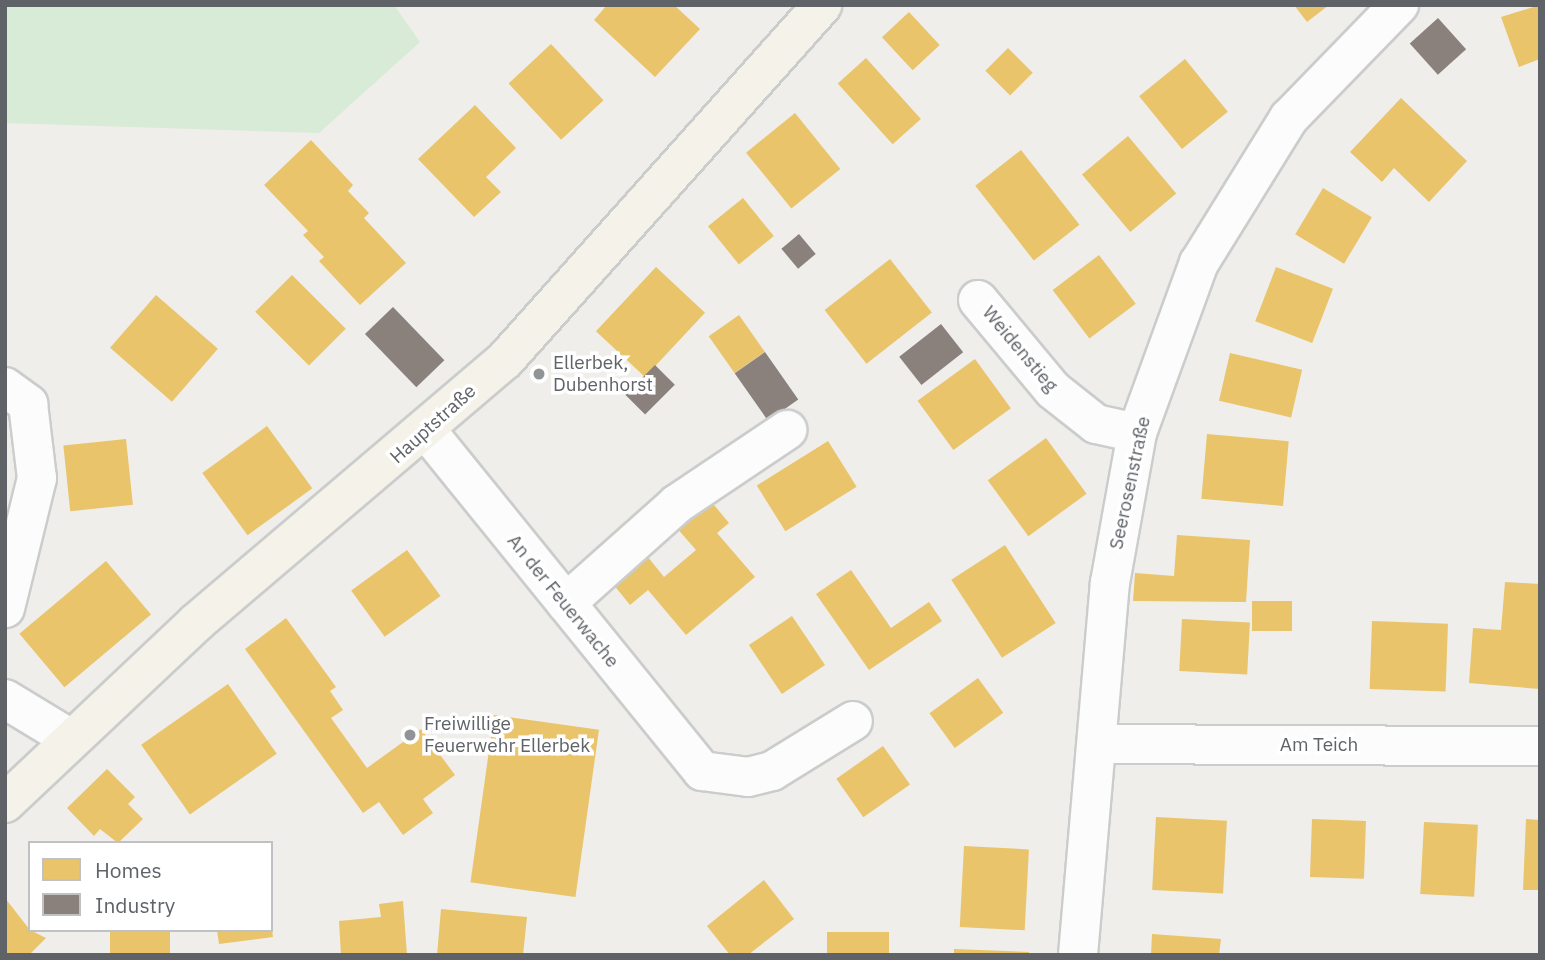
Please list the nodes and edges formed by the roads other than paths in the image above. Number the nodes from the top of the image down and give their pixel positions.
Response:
1 (822, 5) edge
2 (1399, 5) edge
3 (978, 300) dead end
4 (5, 387) edge
5 (426, 430) junction
6 (787, 430) dead end
7 (1137, 433) junction
8 (566, 603) junction
9 (5, 608) edge
10 (5, 699) edge
11 (853, 721) dead end
12 (71, 739) junction
13 (1098, 744) junction
14 (1540, 747) edge
15 (5, 803) edge
16 (1078, 955) edge

1 - 5 main road, Hauptstraße
2 - 7 street, Seerosenstraße
3 - 7 street, Weidenstieg
4 - 9 street
5 - 8 street, An der Feuerwache
5 - 12 main road, Hauptstraße
6 - 8 street
7 - 13 street, Seerosenstraße
8 - 11 street, An der Feuerwache
10 - 12 street
12 - 15 main road, Hauptstraße
13 - 14 street, Am Teich
13 - 16 street, Seerosenstraße

